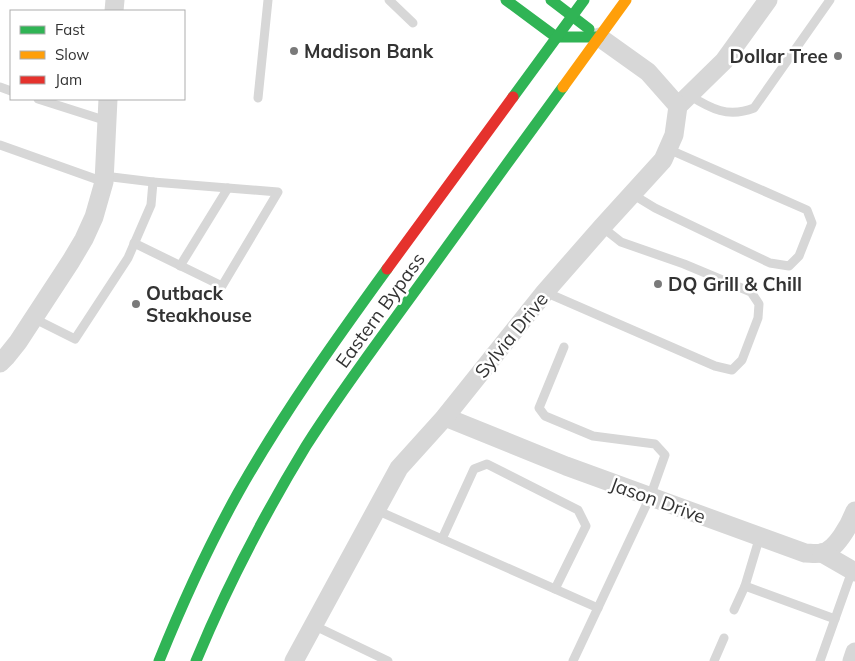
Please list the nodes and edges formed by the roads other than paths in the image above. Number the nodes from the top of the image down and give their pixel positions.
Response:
1 (268, 0) edge
2 (389, 0) edge
3 (506, 0) edge
4 (551, 0) edge
5 (584, 0) edge
6 (626, 0) edge
7 (768, 0) edge
8 (830, 0) edge
9 (572, 16) junction
10 (413, 23) dead end
11 (600, 37) junction
12 (556, 38) junction
13 (258, 98) dead end
14 (41, 100) edge
15 (108, 100) edge
16 (684, 101) junction
17 (107, 121) junction
18 (0, 145) edge
19 (668, 149) junction
20 (104, 179) junction
21 (153, 182) junction
22 (228, 188) junction
23 (632, 194) junction
24 (602, 227) junction
25 (134, 243) junction
26 (180, 266) junction
27 (545, 292) junction
28 (33, 318) junction
29 (564, 347) dead end
30 (0, 363) edge
31 (445, 417) junction
32 (650, 497) junction
33 (376, 510) junction
34 (855, 511) edge
35 (760, 536) junction
36 (442, 539) junction
37 (822, 554) junction
38 (853, 572) edge
39 (745, 586) junction
40 (555, 589) junction
41 (598, 608) junction
42 (734, 610) dead end
43 (835, 619) junction
44 (313, 625) junction
45 (724, 638) dead end
46 (855, 652) edge
47 (159, 661) edge
48 (196, 661) edge
49 (294, 661) edge
50 (388, 661) edge
51 (573, 661) edge
52 (714, 661) edge
53 (820, 661) edge
54 (852, 661) edge

1 - 13 lane
2 - 10 lane
3 - 12 main road
4 - 9 main road
5 - 9 main road, Eastern Bypass
6 - 11 main road, Eastern Bypass
7 - 16 street
8 - 16 lane
9 - 11 main road
9 - 12 main road, Eastern Bypass
11 - 12 main road
11 - 16 street
11 - 48 main road, Eastern Bypass
12 - 47 main road, Eastern Bypass
14 - 17 lane
15 - 17 street
16 - 19 street, Sylvia Drive
17 - 20 street
18 - 20 lane
19 - 23 street, Sylvia Drive
19 - 23 lane
20 - 21 lane
20 - 28 street
21 - 22 lane
21 - 25 lane
22 - 26 lane
22 - 26 lane
23 - 24 street, Sylvia Drive
24 - 27 street, Sylvia Drive
24 - 27 lane
25 - 26 lane
25 - 28 lane
27 - 31 street, Sylvia Drive
28 - 30 street
29 - 32 lane
31 - 32 street, Jason Drive
31 - 33 street, Sylvia Drive
32 - 35 street, Jason Drive
32 - 41 lane
33 - 36 lane
33 - 44 street, Sylvia Drive
34 - 37 street
35 - 37 street, Jason Drive
35 - 39 lane
36 - 40 lane
36 - 40 lane
37 - 38 street
38 - 43 lane
39 - 42 lane
39 - 43 lane
40 - 41 lane
41 - 51 lane
43 - 53 lane
44 - 49 street, Sylvia Drive
44 - 50 lane
45 - 52 lane
46 - 54 street

